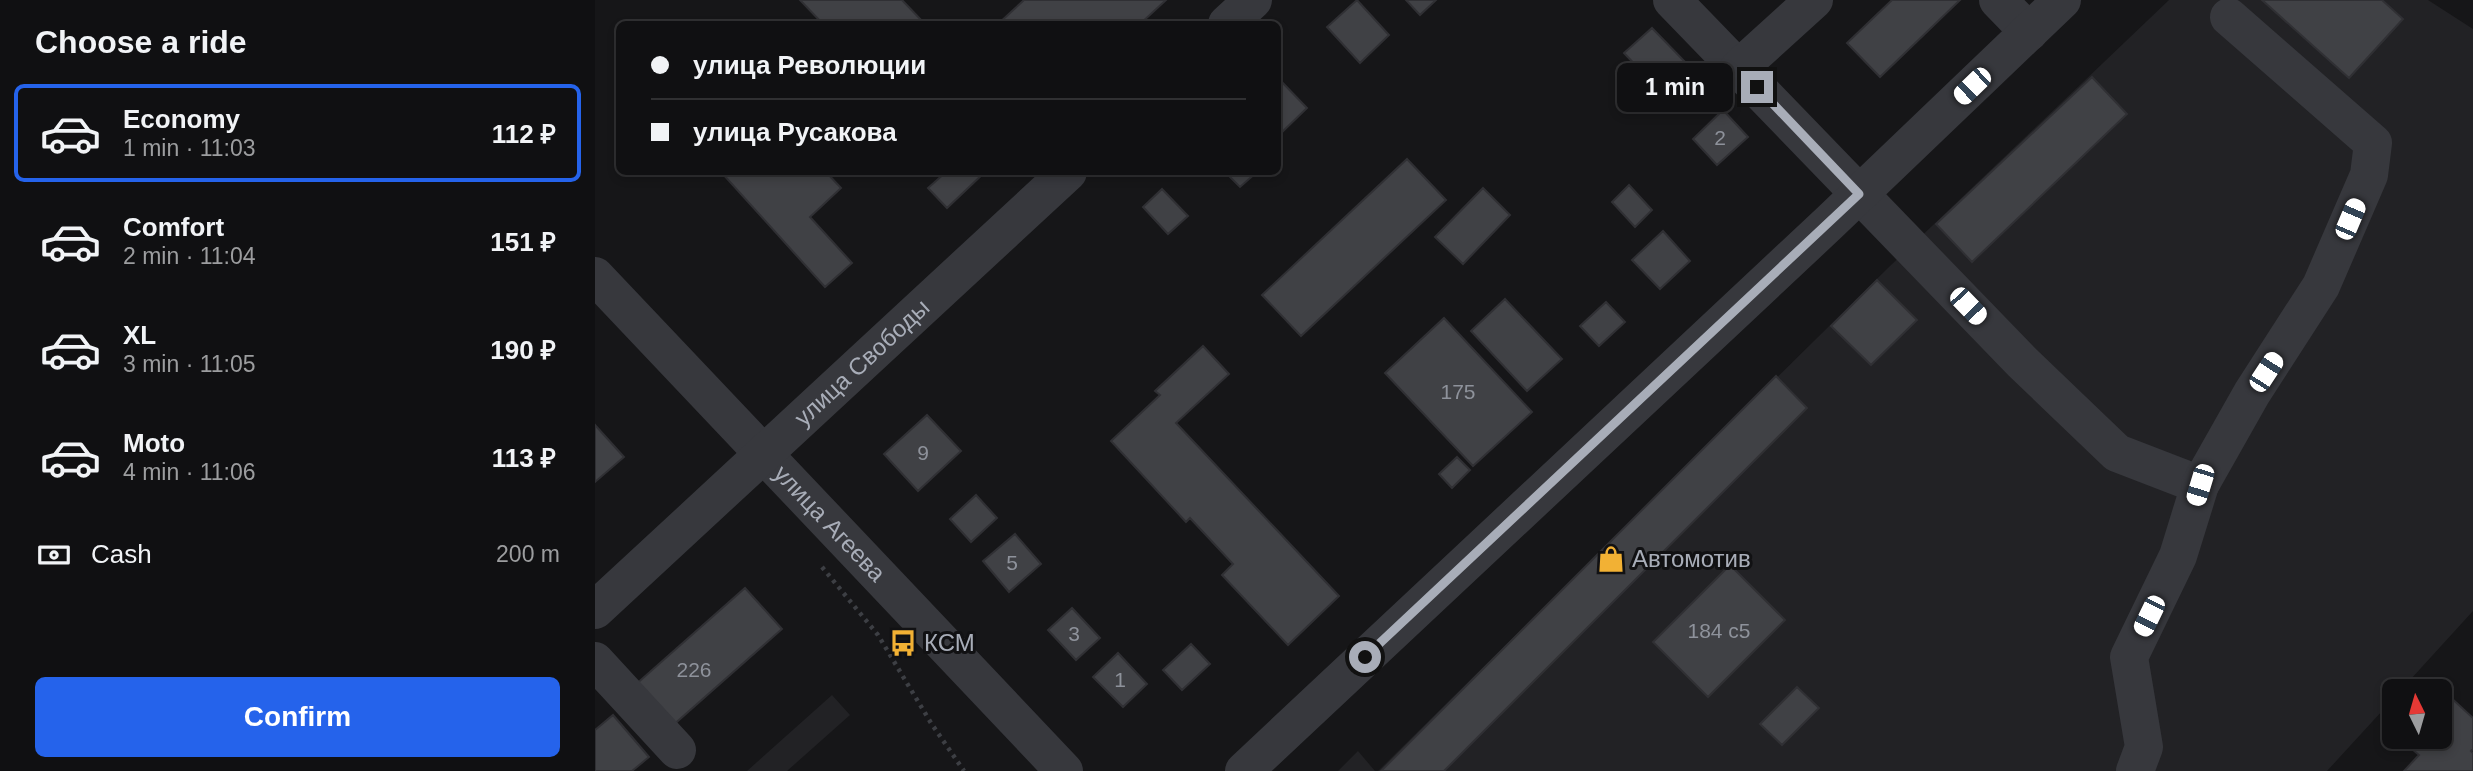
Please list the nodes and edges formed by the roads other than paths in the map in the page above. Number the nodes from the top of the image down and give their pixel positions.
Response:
1 (1253, 0) edge
2 (1672, 0) edge
3 (1814, 0) edge
4 (1998, 0) edge
5 (2062, 0) edge
6 (2229, 17) dead end
7 (1230, 21) edge
8 (2029, 32) junction
9 (1739, 68) junction
10 (1065, 175) edge
11 (1859, 194) junction
12 (598, 286) edge
13 (765, 453) junction
14 (2200, 485) junction
15 (595, 610) edge
16 (595, 661) edge
17 (677, 750) dead end
18 (1064, 771) edge
19 (1244, 771) edge
20 (2135, 771) edge

1 - 7 street
2 - 9 street
3 - 9 street
4 - 8 street
5 - 8 street
6 - 14 street
8 - 11 street
9 - 11 street
10 - 13 street, улица Свободы
11 - 14 street
11 - 19 street
12 - 13 street, улица Агеева
13 - 15 street, улица Свободы
13 - 18 street, улица Агеева
14 - 20 street
16 - 17 street

